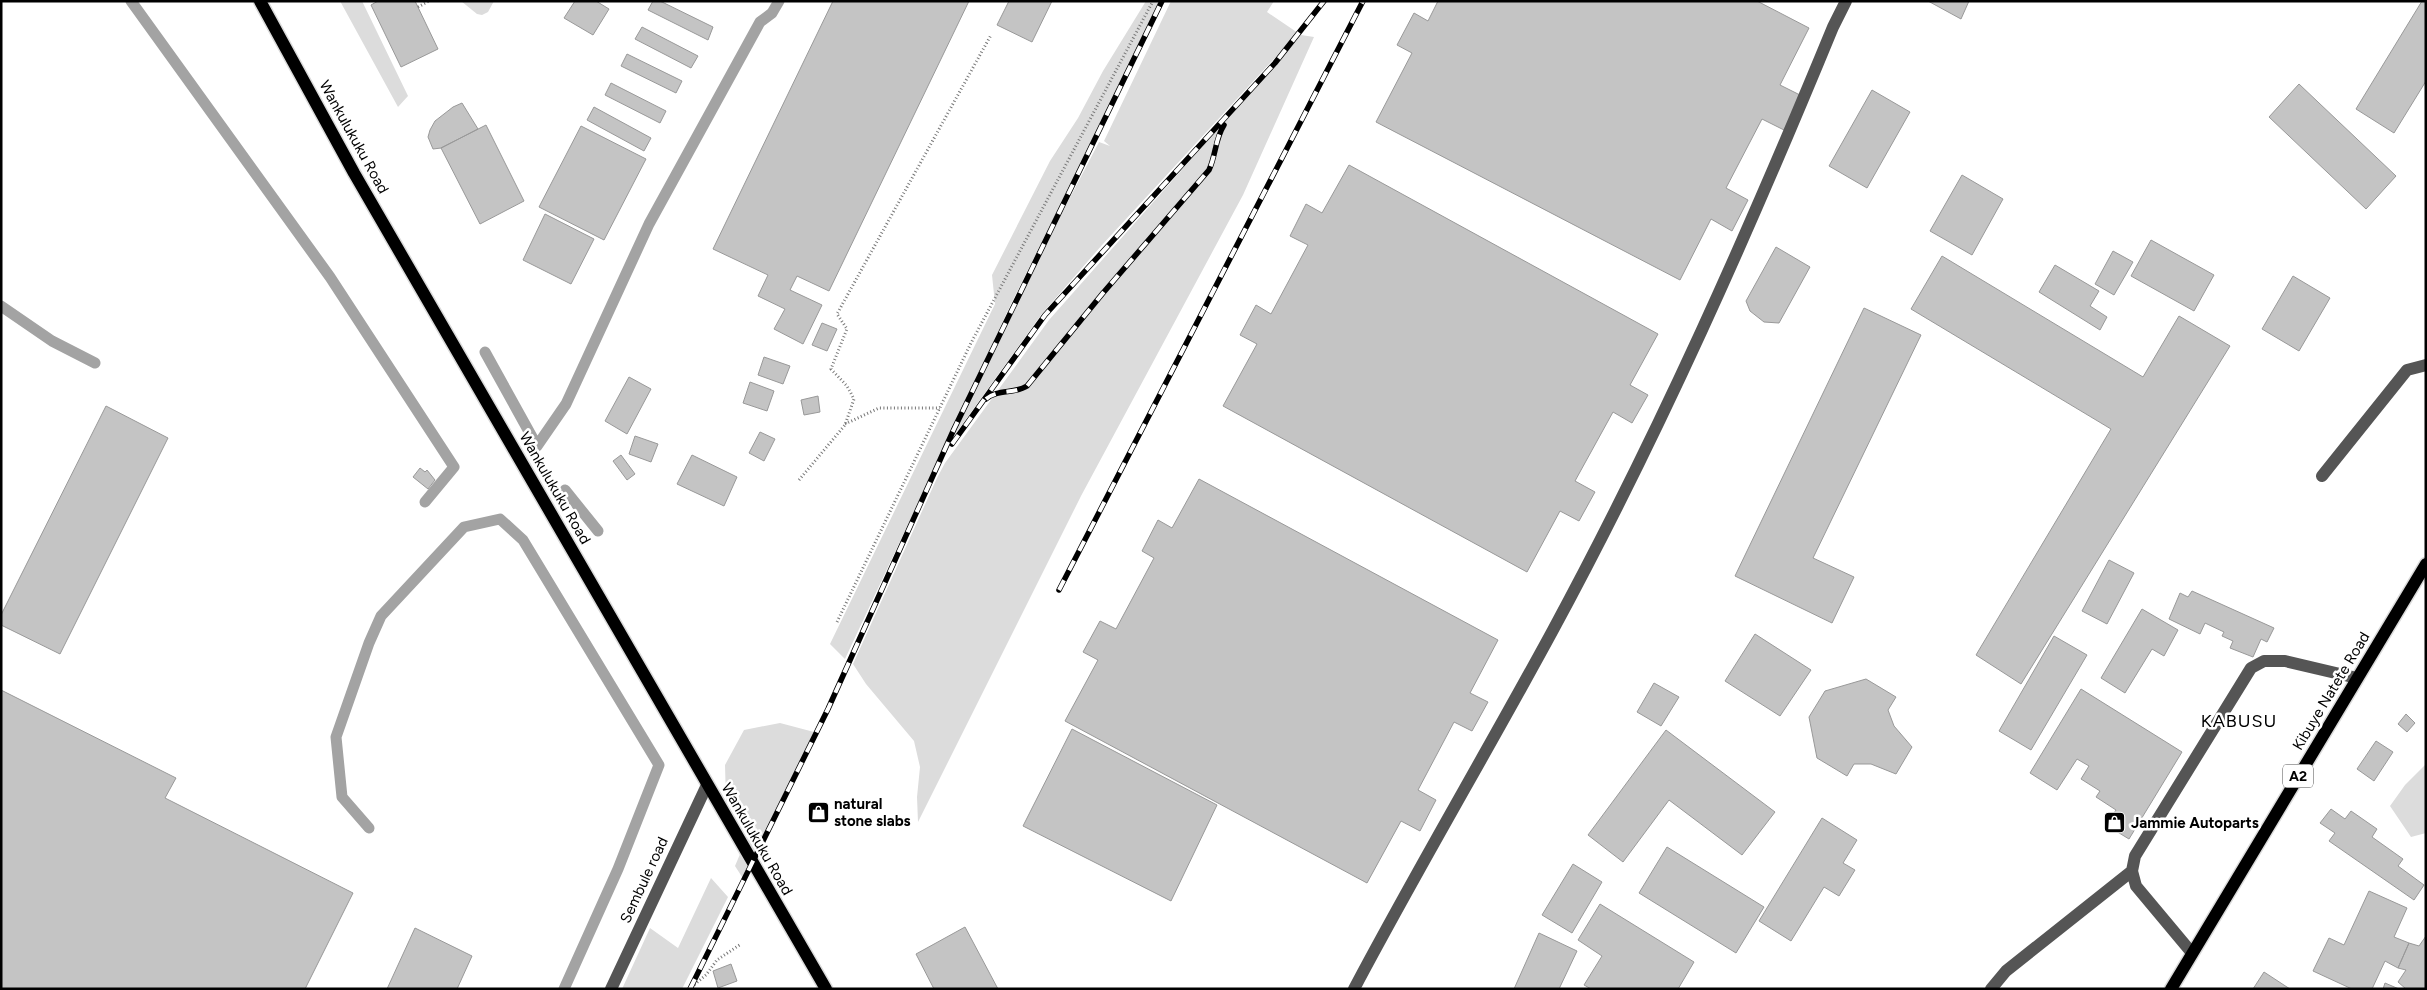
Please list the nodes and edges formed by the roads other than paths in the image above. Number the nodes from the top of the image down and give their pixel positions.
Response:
1 (260, 1) edge
2 (1846, 1) edge
3 (2426, 365) edge
4 (2322, 476) dead end
5 (2426, 564) edge
6 (2357, 678) junction
7 (707, 785) junction
8 (2132, 871) junction
9 (2192, 953) junction
10 (611, 989) edge
11 (826, 989) edge
12 (1354, 989) edge
13 (1991, 989) edge
14 (2171, 989) edge

1 - 7 main road, Wankulukuku Road
2 - 12 street
3 - 4 street
5 - 6 main road, Kibuye Natete Road / A2
6 - 8 street
6 - 9 main road, Kibuye Natete Road / A2
7 - 10 street, Sembule road
7 - 11 main road, Wankulukuku Road
8 - 9 street
8 - 13 street
9 - 14 main road, Kibuye Natete Road / A2

